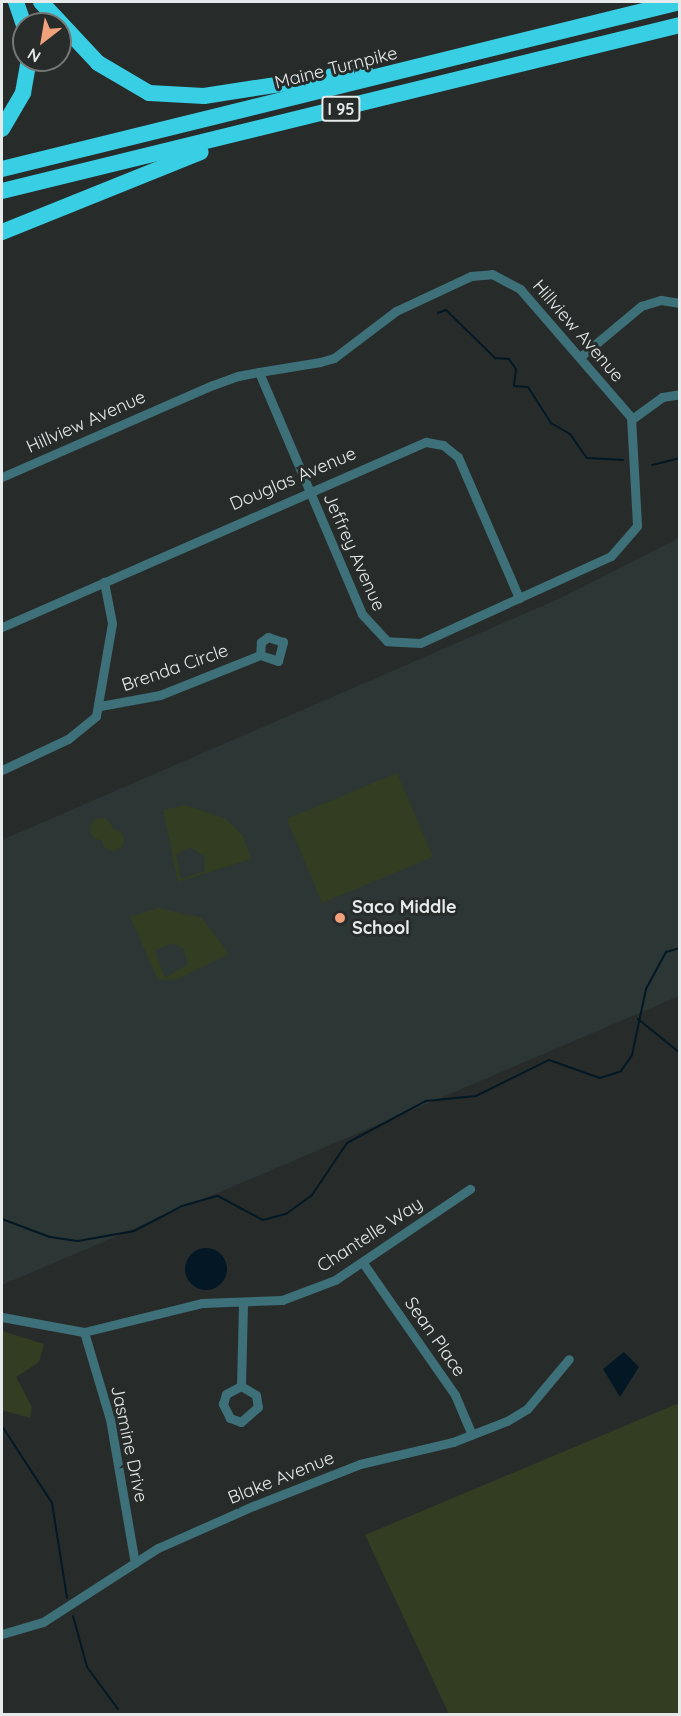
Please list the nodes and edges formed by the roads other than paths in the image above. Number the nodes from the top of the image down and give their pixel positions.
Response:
1 (41, 2) edge
2 (680, 2) edge
3 (680, 25) edge
4 (446, 61) junction
5 (26, 72) edge
6 (309, 116) junction
7 (2, 129) edge
8 (2, 169) edge
9 (2, 191) edge
10 (2, 232) edge
11 (680, 303) edge
12 (580, 357) junction
13 (259, 372) junction
14 (680, 394) edge
15 (632, 419) junction
16 (2, 477) edge
17 (308, 491) junction
18 (104, 582) junction
19 (519, 597) junction
20 (2, 627) edge
21 (260, 655) dead end
22 (100, 706) junction
23 (2, 770) edge
24 (470, 1189) dead end
25 (363, 1263) junction
26 (243, 1304) junction
27 (2, 1317) edge
28 (84, 1332) junction
29 (568, 1359) dead end
30 (241, 1386) dead end
31 (472, 1435) junction
32 (135, 1563) junction
33 (2, 1634) edge

1 - 4 highway
2 - 4 highway, Maine Turnpike / I 95
3 - 6 highway, I 95
4 - 8 highway, Maine Turnpike / I 95
5 - 7 highway
6 - 9 highway, I 95
6 - 10 highway
11 - 12 street
12 - 13 street, Hillview Avenue
12 - 15 street, Hillview Avenue
13 - 16 street, Hillview Avenue
13 - 17 street, Jeffrey Avenue
14 - 15 street
15 - 19 street
17 - 18 street, Douglas Avenue
17 - 19 street, Jeffrey Avenue
17 - 19 street, Douglas Avenue
18 - 20 street, Douglas Avenue
18 - 22 street
21 - 22 street, Brenda Circle
22 - 23 street
24 - 25 street, Chantelle Way
25 - 26 street, Chantelle Way
25 - 31 street, Sean Place
26 - 28 street, Chantelle Way
26 - 30 street
27 - 28 street, Chantelle Way
28 - 32 street, Jasmine Drive
29 - 31 street, Blake Avenue
31 - 32 street, Blake Avenue
32 - 33 street, Blake Avenue

